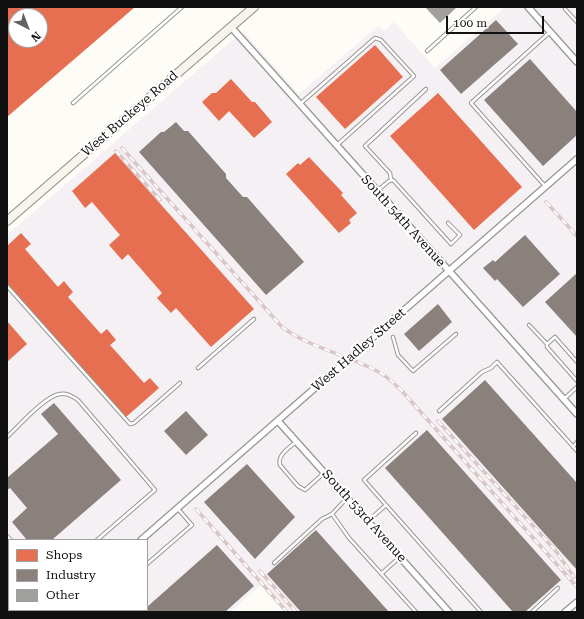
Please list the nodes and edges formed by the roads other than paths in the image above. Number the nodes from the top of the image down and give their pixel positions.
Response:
1 (182, 7) edge
2 (254, 7) edge
3 (476, 7) edge
4 (528, 7) edge
5 (565, 9) dead end
6 (577, 22) edge
7 (231, 26) junction
8 (550, 32) junction
9 (427, 51) dead end
10 (577, 62) edge
11 (426, 89) dead end
12 (73, 103) dead end
13 (300, 104) junction
14 (337, 146) junction
15 (577, 159) edge
16 (391, 180) junction
17 (546, 187) junction
18 (377, 191) junction
19 (7, 221) edge
20 (448, 223) dead end
21 (449, 272) junction
22 (7, 286) edge
23 (254, 319) dead end
24 (529, 325) dead end
25 (456, 334) dead end
26 (393, 336) dead end
27 (547, 344) junction
28 (577, 362) edge
29 (198, 368) dead end
30 (577, 381) edge
31 (180, 383) dead end
32 (577, 387) edge
33 (564, 400) junction
34 (439, 411) dead end
35 (577, 414) edge
36 (278, 421) junction
37 (416, 433) dead end
38 (7, 437) edge
39 (296, 441) junction
40 (577, 442) edge
41 (573, 447) junction
42 (577, 451) edge
43 (325, 473) junction
44 (347, 498) junction
45 (386, 505) junction
46 (177, 509) junction
47 (332, 514) junction
48 (368, 521) junction
49 (98, 539) edge
50 (142, 539) edge
51 (400, 557) junction
52 (148, 563) edge
53 (274, 563) dead end
54 (382, 574) junction
55 (558, 588) dead end
56 (577, 602) edge
57 (416, 612) edge
58 (449, 612) edge
59 (481, 612) edge
60 (532, 612) edge
61 (565, 612) edge

1 - 12 lane
2 - 7 main road, West Buckeye Road
3 - 9 lane
4 - 8 street
5 - 6 lane
7 - 13 street, South 54th Avenue
7 - 19 main road, West Buckeye Road
8 - 10 street
8 - 17 lane
11 - 16 lane
13 - 14 street, South 54th Avenue
13 - 14 lane
14 - 18 street, South 54th Avenue
15 - 17 street, West Hadley Street
16 - 18 lane
16 - 20 lane
17 - 21 street, West Hadley Street
18 - 21 street, South 54th Avenue
21 - 33 street, South 54th Avenue
21 - 36 street, West Hadley Street
22 - 31 lane
23 - 29 lane
24 - 27 lane
25 - 26 lane
27 - 28 lane
27 - 30 lane
32 - 33 lane
33 - 35 street, South 54th Avenue
34 - 41 lane
36 - 39 street, South 53rd Avenue
36 - 46 street, West Hadley Street
37 - 45 lane
38 - 49 lane
39 - 43 street, South 53rd Avenue
39 - 43 lane
40 - 41 lane
41 - 42 lane
43 - 44 street, South 53rd Avenue
44 - 47 lane
44 - 48 street, South 53rd Avenue
45 - 48 lane
45 - 59 lane
46 - 50 street, West Hadley Street
46 - 52 lane
47 - 53 lane
47 - 54 lane
48 - 51 street, South 53rd Avenue
51 - 54 lane
51 - 58 street, South 53rd Avenue
54 - 57 lane
55 - 60 lane
56 - 61 street

